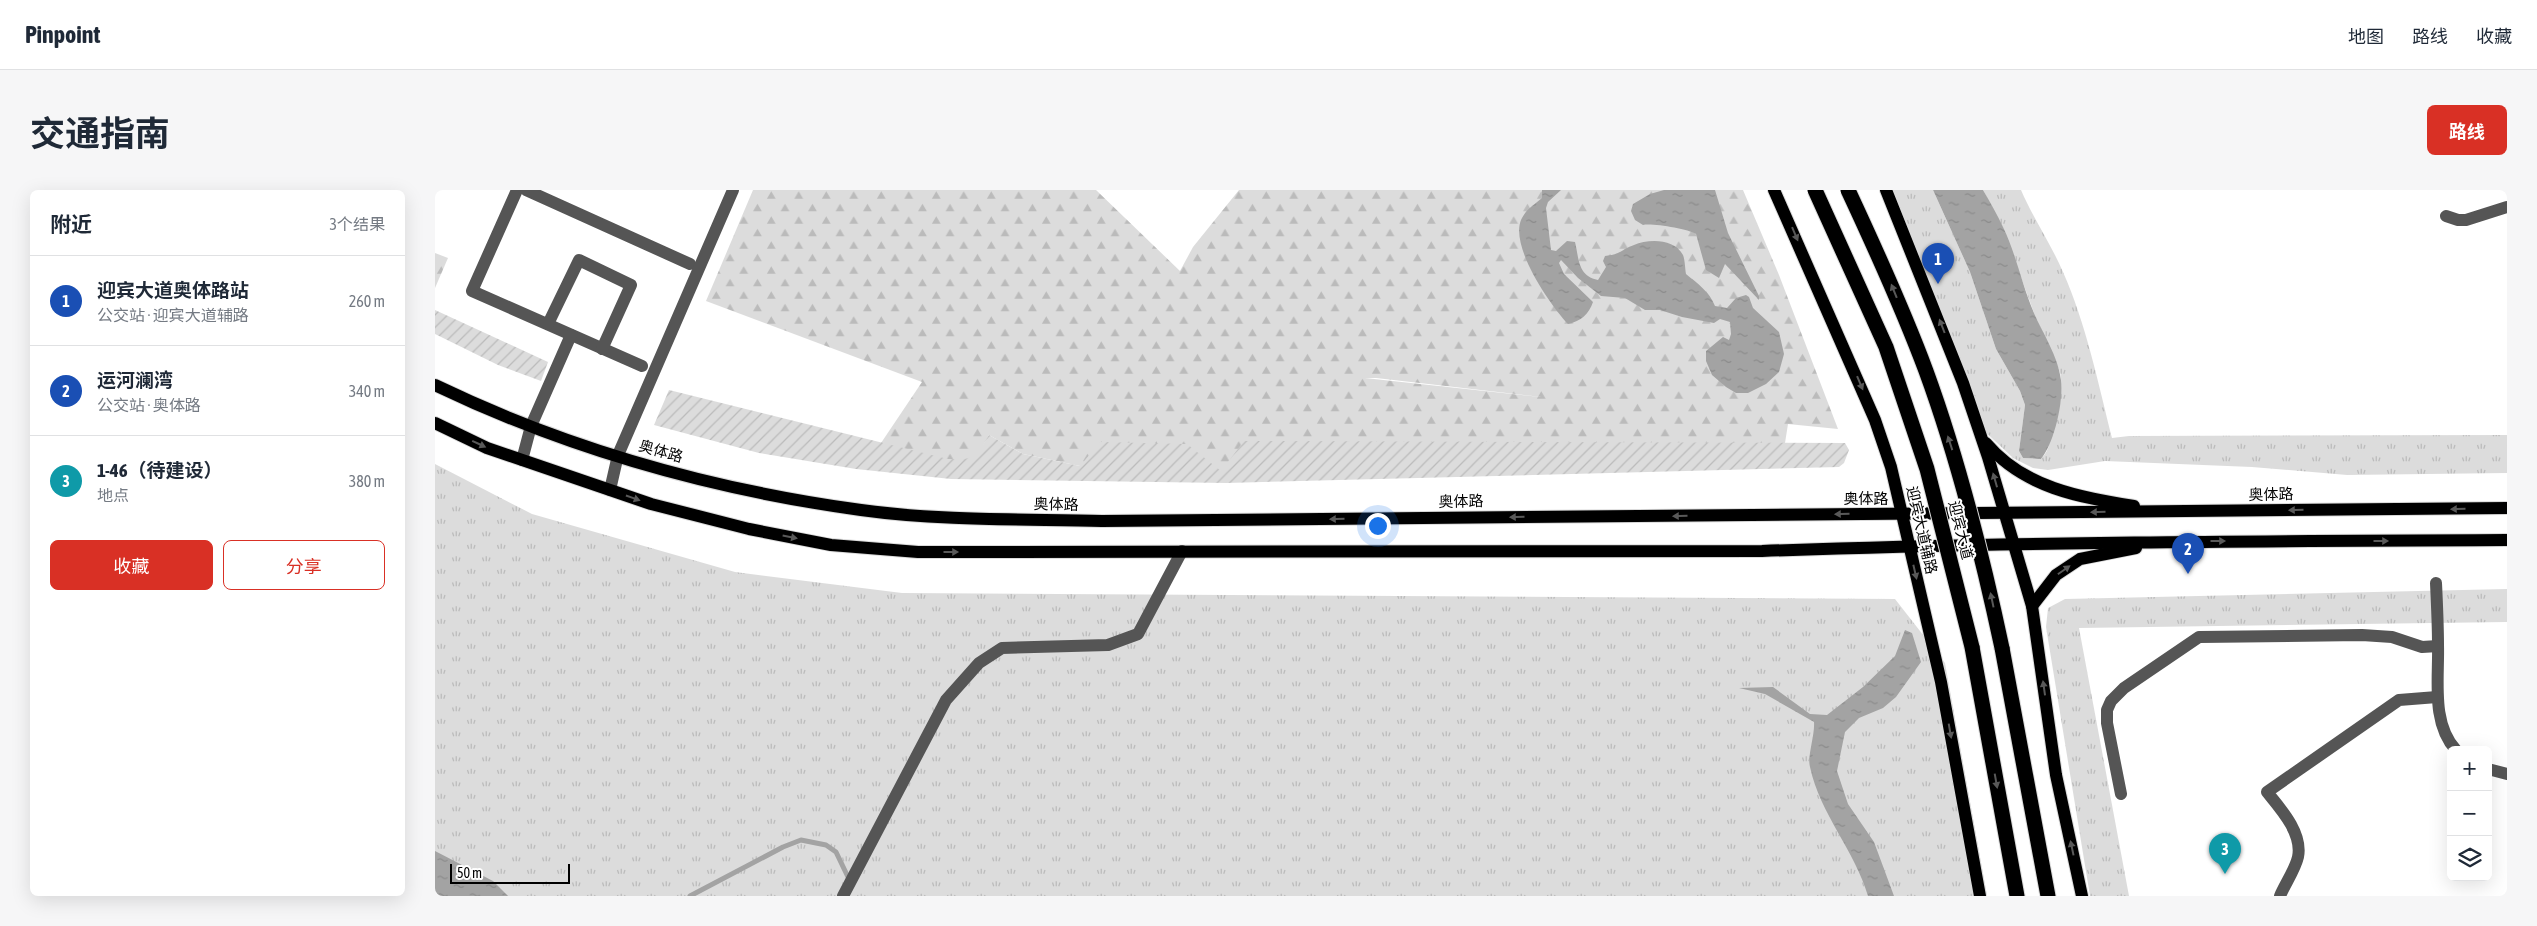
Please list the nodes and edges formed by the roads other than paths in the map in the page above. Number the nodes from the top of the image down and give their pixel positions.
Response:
1 (517, 190) edge
2 (526, 190) edge
3 (733, 190) edge
4 (1774, 190) edge
5 (1815, 190) edge
6 (1849, 190) edge
7 (1886, 190) edge
8 (2507, 207) edge
9 (2446, 216) dead end
10 (690, 264) dead end
11 (548, 324) junction
12 (571, 335) junction
13 (602, 349) junction
14 (642, 366) dead end
15 (435, 386) edge
16 (435, 424) edge
17 (531, 426) junction
18 (1982, 437) junction
19 (619, 455) junction
20 (522, 460) junction
21 (610, 490) junction
22 (2507, 508) edge
23 (2168, 511) junction
24 (2005, 513) junction
25 (1901, 514) junction
26 (2507, 540) edge
27 (2170, 542) junction
28 (2014, 544) junction
29 (1909, 546) junction
30 (1182, 551) junction
31 (2436, 583) dead end
32 (2032, 606) junction
33 (2438, 646) junction
34 (2437, 696) junction
35 (2452, 746) edge
36 (2492, 770) edge
37 (2507, 774) edge
38 (2121, 794) dead end
39 (843, 896) edge
40 (1980, 896) edge
41 (2017, 896) edge
42 (2048, 896) edge
43 (2082, 896) edge
44 (2280, 896) edge

1 - 11 lane
2 - 10 lane
3 - 19 lane
4 -> 25 main road, 迎宾大道辅路
5 -> 41 highway, 迎宾大道, bridge
42 -> 6 highway, 迎宾大道, bridge
18 -> 7 main road
8 - 9 lane
11 - 12 lane
11 - 13 lane
12 - 13 lane
12 - 17 lane
13 - 14 lane
15 - 17 main road, 奥体路
16 -> 20 main road
17 - 19 main road, 奥体路
17 - 20 lane
18 - 23 main road
24 -> 18 main road
19 - 21 lane
25 -> 19 main road, 奥体路
20 - 21 main road
21 -> 30 main road
22 -> 23 main road, 奥体路
23 -> 24 main road, 奥体路
24 - 25 main road, 奥体路
24 - 28 main road
25 - 29 main road, 迎宾大道辅路
27 -> 26 main road
27 - 28 main road
32 -> 27 main road
28 - 29 main road
28 - 32 main road
29 - 30 main road
29 -> 40 main road, 迎宾大道辅路
30 - 39 lane
31 - 33 lane
43 -> 32 main road
33 - 34 lane
33 - 38 lane
34 - 35 lane
34 - 44 lane
36 - 37 lane

